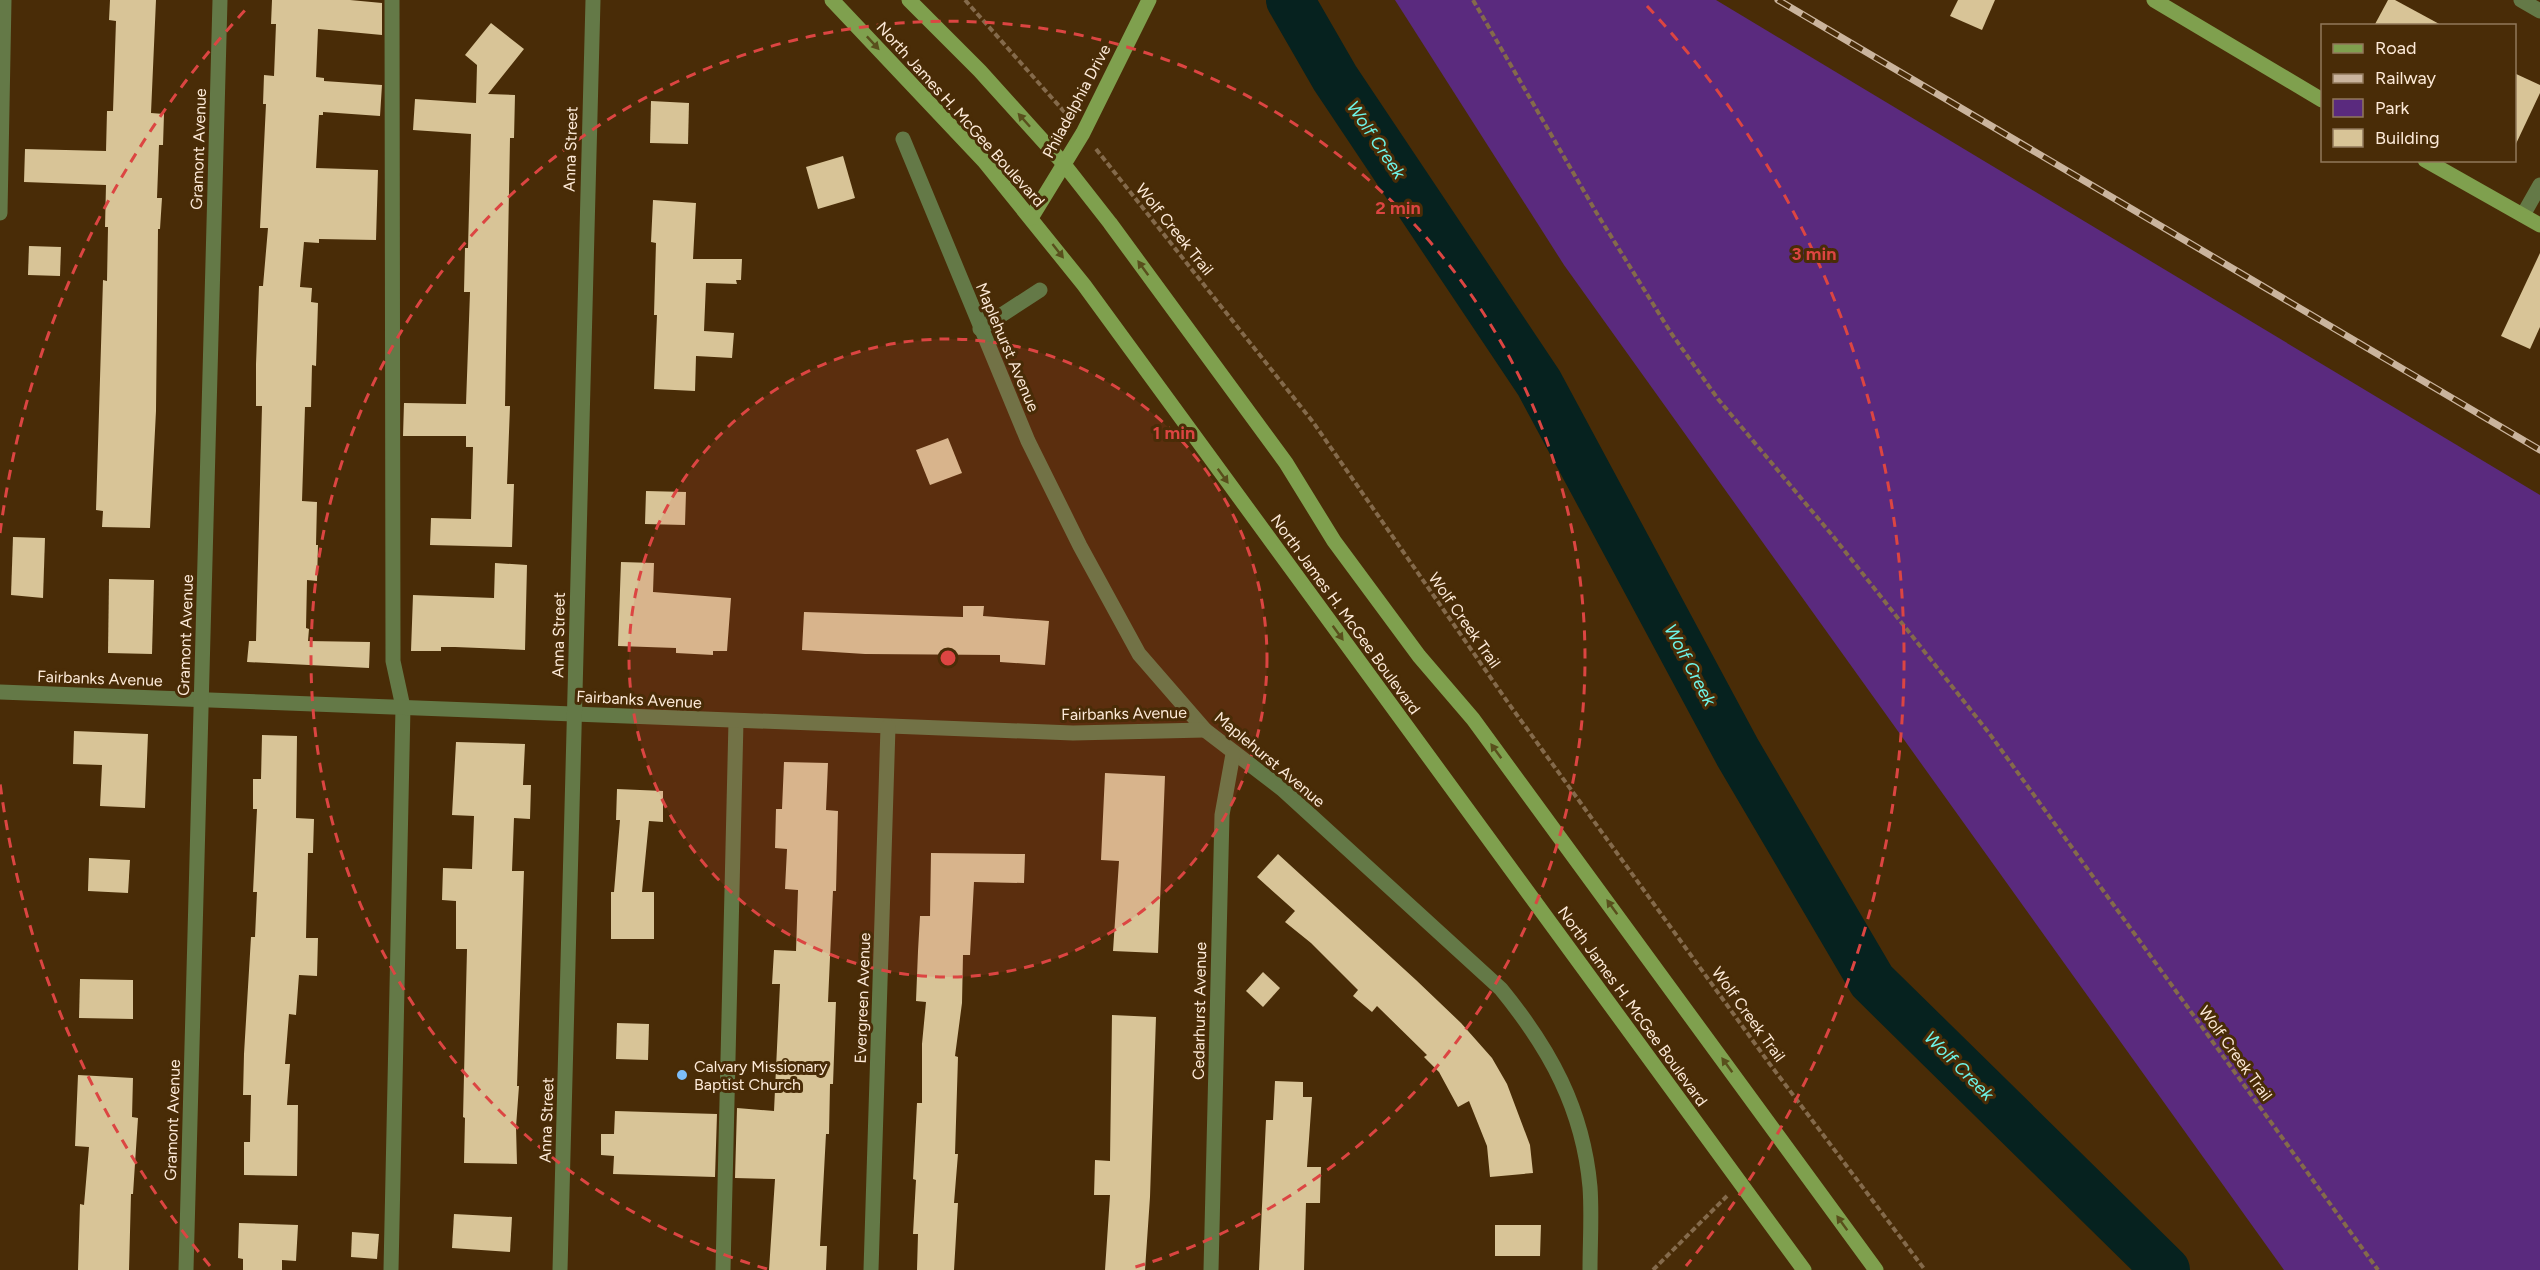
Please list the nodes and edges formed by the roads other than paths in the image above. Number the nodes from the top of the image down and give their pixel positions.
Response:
1 (4, 0) edge
2 (220, 0) edge
3 (392, 0) edge
4 (593, 0) edge
5 (832, 0) edge
6 (909, 0) edge
7 (1149, 0) edge
8 (2154, 0) edge
9 (2521, 0) edge
10 (2540, 11) edge
11 (2321, 99) edge
12 (903, 139) dead end
13 (2429, 162) edge
14 (1063, 163) junction
15 (2540, 185) edge
16 (0, 213) edge
17 (2523, 215) junction
18 (1031, 218) junction
19 (2540, 225) edge
20 (1040, 290) dead end
21 (980, 328) junction
22 (0, 692) edge
23 (201, 700) junction
24 (403, 707) junction
25 (575, 713) junction
26 (736, 721) junction
27 (888, 727) junction
28 (1205, 730) junction
29 (1233, 754) junction
30 (186, 1270) edge
31 (391, 1270) edge
32 (560, 1270) edge
33 (723, 1270) edge
34 (872, 1270) edge
35 (1211, 1270) edge
36 (1590, 1270) edge
37 (1804, 1270) edge
38 (1876, 1270) edge

1 - 16 street
2 - 23 street, Gramont Avenue
3 - 24 street
4 - 25 street, Anna Street
5 -> 18 main road, North James H. McGee Boulevard
14 -> 6 main road, North James H. McGee Boulevard
7 - 14 main road, Philadelphia Drive
8 - 11 main road
9 - 10 street
12 - 21 street, Maplehurst Avenue
13 - 17 main road
14 - 18 main road, Philadelphia Drive
38 -> 14 main road, North James H. McGee Boulevard
15 - 17 street
17 - 19 main road
18 -> 37 main road, North James H. McGee Boulevard
20 - 21 street
21 - 28 street, Maplehurst Avenue
22 - 23 street, Fairbanks Avenue
23 - 24 street, Fairbanks Avenue
23 - 30 street, Gramont Avenue
24 - 25 street, Fairbanks Avenue
24 - 31 street
25 - 26 street, Fairbanks Avenue
25 - 32 street, Anna Street
26 - 27 street, Fairbanks Avenue
26 - 33 street
27 - 28 street, Fairbanks Avenue
27 - 34 street, Evergreen Avenue
28 - 29 street, Maplehurst Avenue
29 - 35 street, Cedarhurst Avenue
29 - 36 street, Maplehurst Avenue

